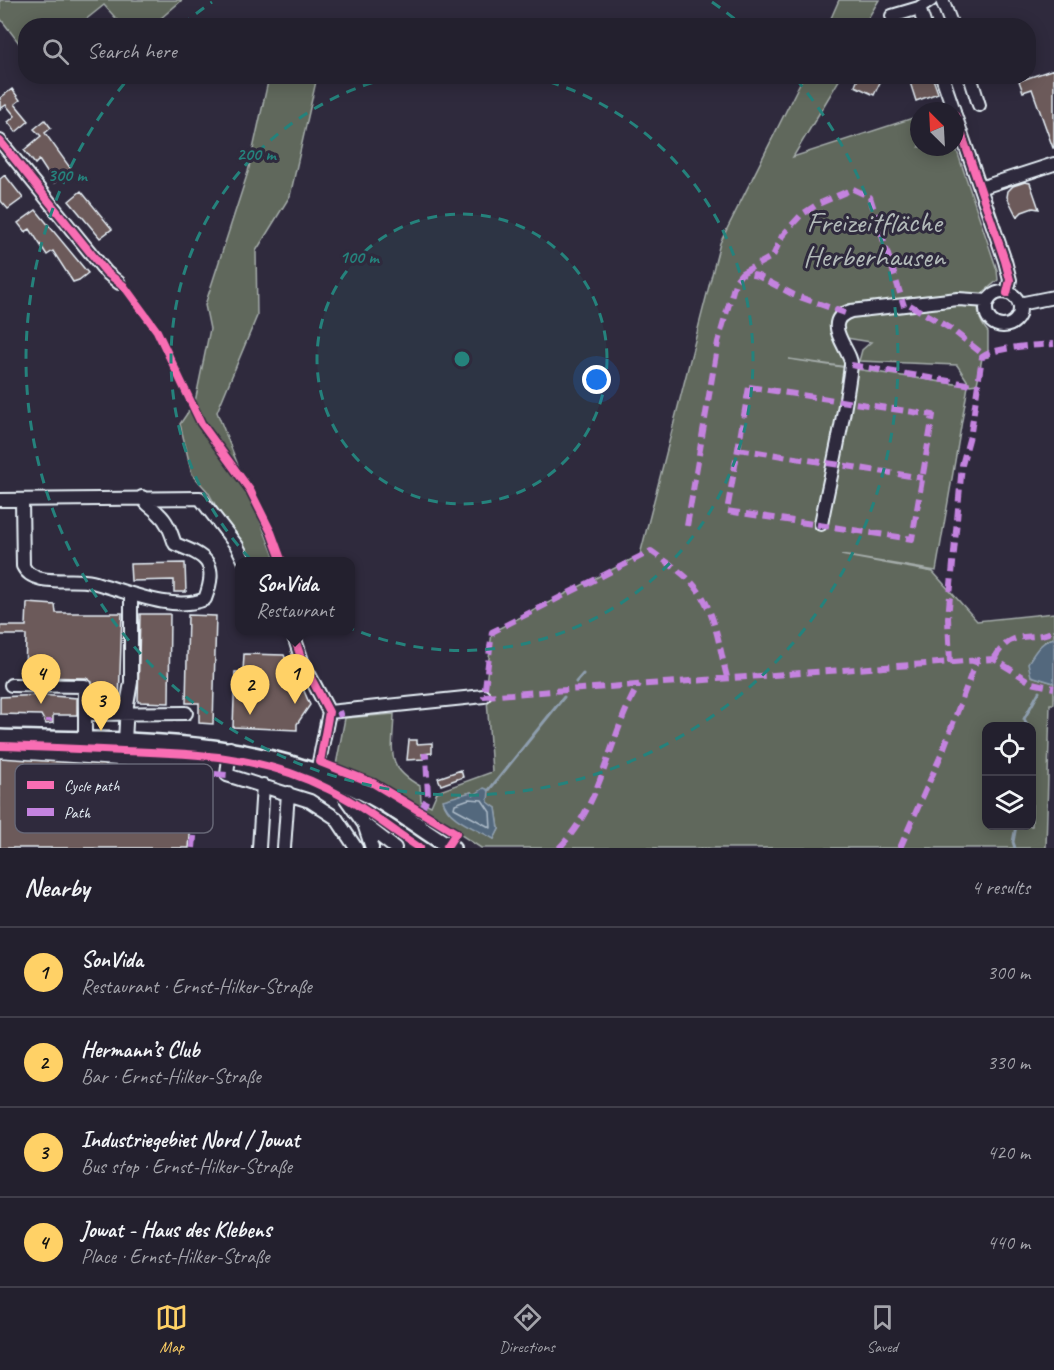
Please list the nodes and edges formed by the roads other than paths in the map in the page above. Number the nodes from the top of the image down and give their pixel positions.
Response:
1 (931, 0) edge
2 (942, 0) edge
3 (919, 8) junction
4 (892, 16) dead end
5 (922, 18) edge
6 (949, 18) edge
7 (945, 84) edge
8 (972, 84) edge
9 (950, 102) edge
10 (979, 105) dead end
11 (0, 141) edge
12 (964, 142) edge
13 (1054, 164) edge
14 (980, 188) junction
15 (119, 283) dead end
16 (1007, 293) junction
17 (1054, 297) edge
18 (988, 301) junction
19 (1019, 304) junction
20 (142, 497) junction
21 (0, 500) edge
22 (22, 500) junction
23 (821, 524) dead end
24 (243, 557) edge
25 (131, 595) junction
26 (294, 635) edge
27 (11, 685) dead end
28 (484, 696) dead end
29 (329, 712) junction
30 (186, 713) dead end
31 (86, 714) junction
32 (126, 714) junction
33 (0, 738) edge
34 (86, 740) junction
35 (125, 741) junction
36 (230, 748) junction
37 (317, 772) junction
38 (263, 785) junction
39 (288, 793) junction
40 (346, 798) dead end
41 (364, 824) junction
42 (259, 848) edge
43 (284, 848) edge
44 (356, 848) edge
45 (372, 848) edge
46 (395, 848) edge
47 (452, 848) edge

1 - 3 street
2 - 6 street
3 - 4 street
3 - 5 street
7 - 9 street
8 - 10 street
11 - 15 street
12 - 14 street
13 - 14 street
14 - 16 street
16 - 18 street
16 - 19 street
17 - 19 street
18 - 19 street
18 - 23 street
20 - 22 street
20 - 24 street
20 - 25 street
21 - 22 street
22 - 25 street
25 - 32 street
26 - 29 street
27 - 31 street
28 - 29 street
29 - 37 street
30 - 32 street
31 - 32 street
31 - 34 street
32 - 35 street
33 - 34 main road
34 - 35 main road
35 - 36 main road
36 - 37 main road
36 - 38 street
37 - 47 main road
38 - 39 street
38 - 42 street
39 - 43 street
39 - 44 street
40 - 41 street
41 - 45 street
41 - 46 street

